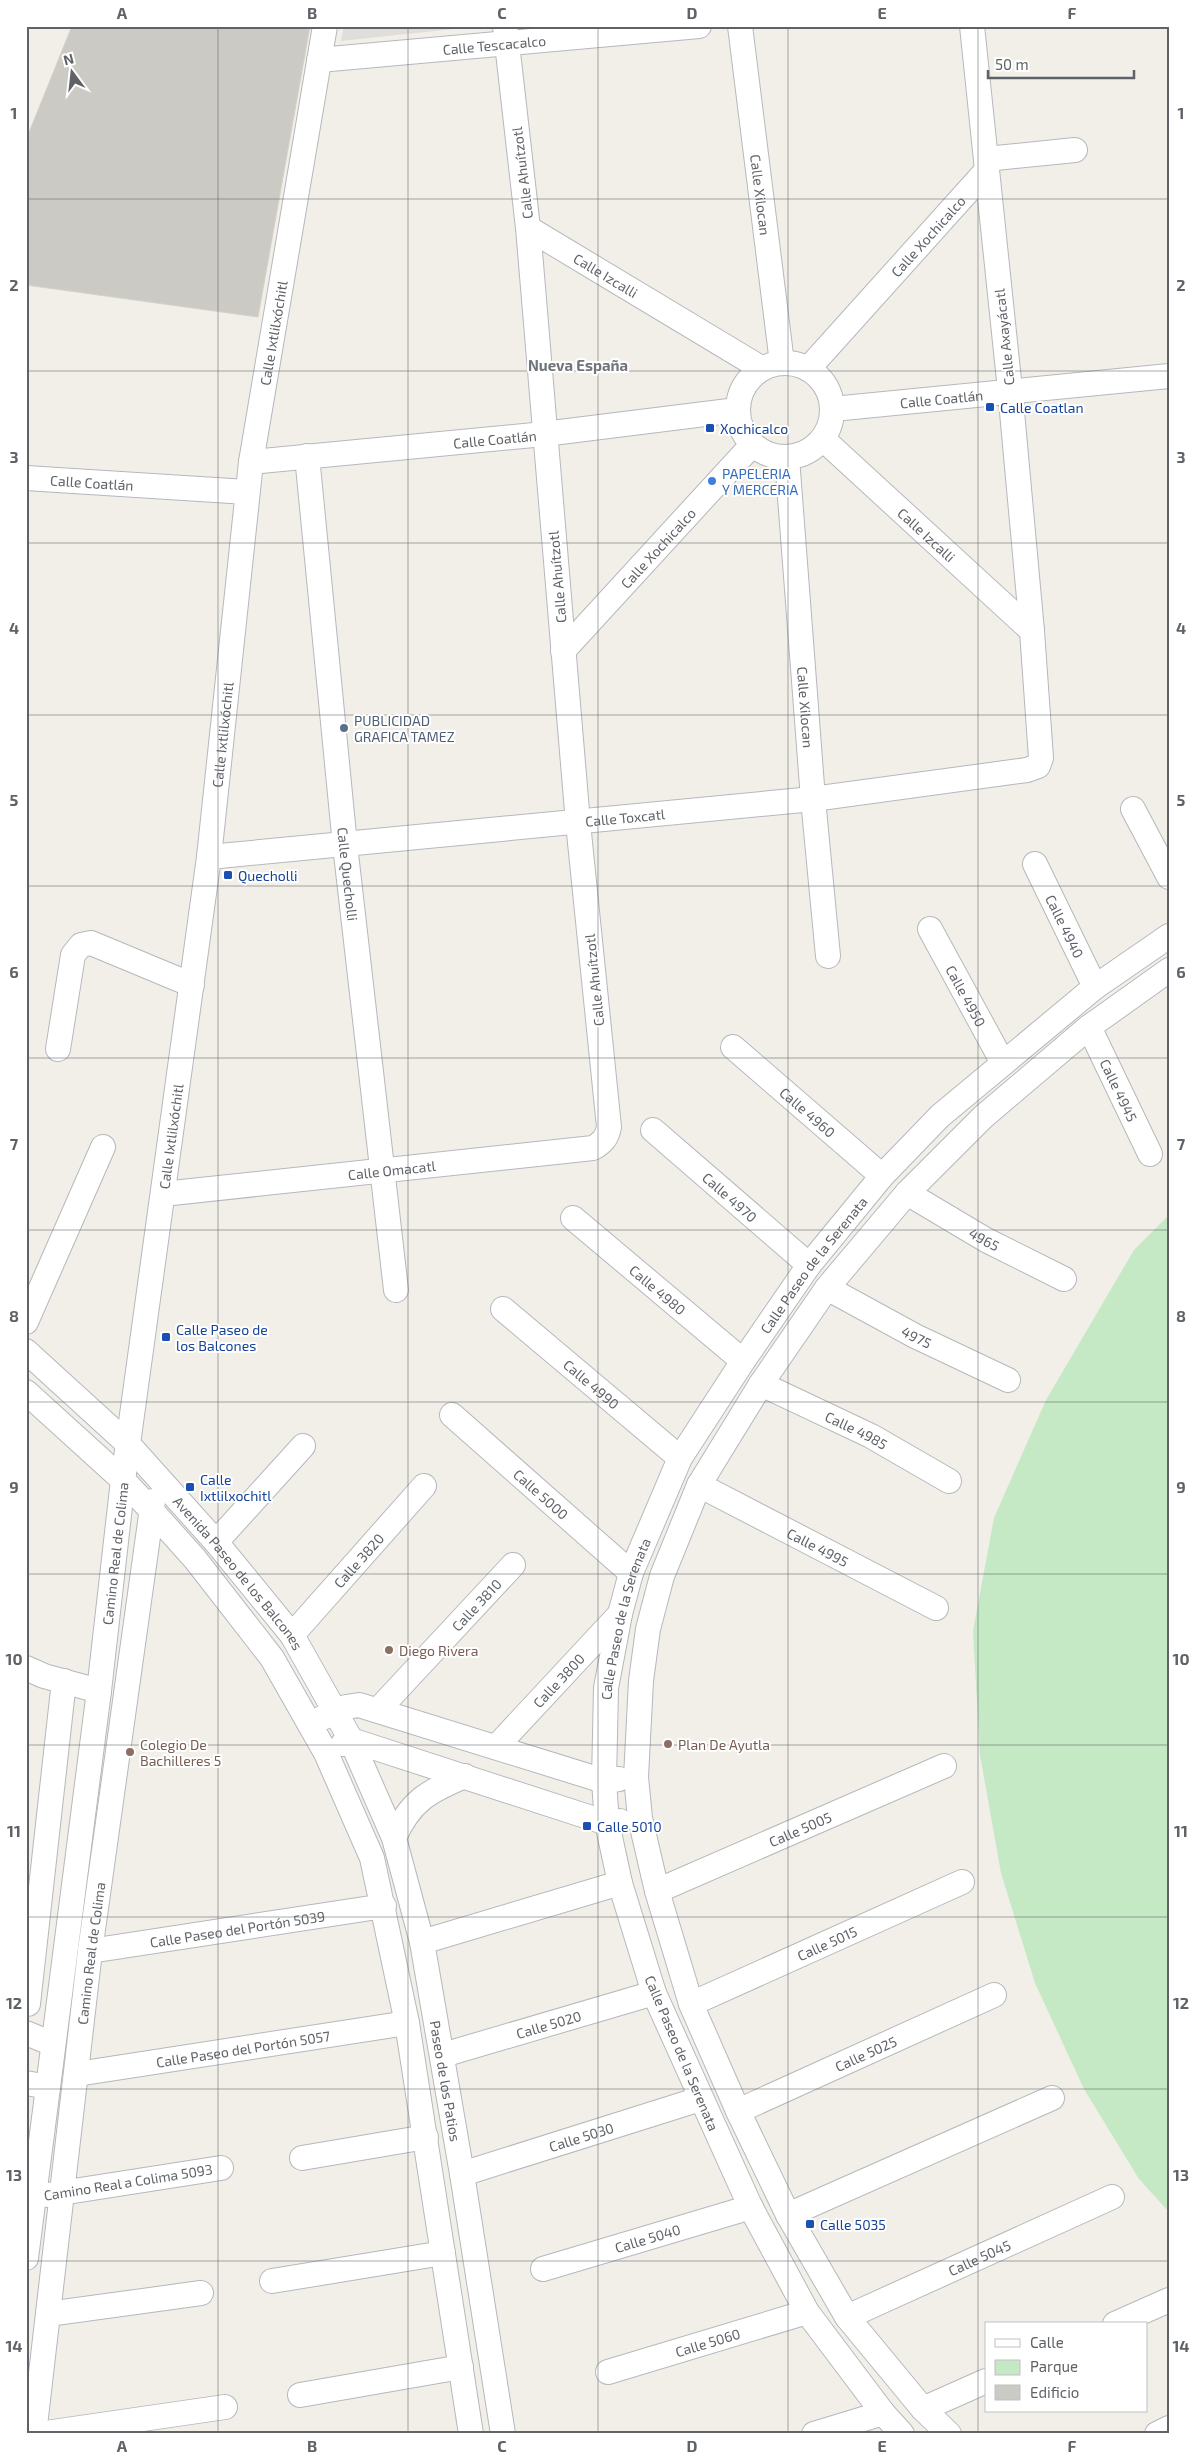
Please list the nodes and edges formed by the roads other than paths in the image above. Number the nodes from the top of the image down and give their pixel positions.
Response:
1 (325, 26) edge
2 (699, 26) edge
3 (740, 26) edge
4 (972, 26) edge
5 (506, 35) edge
6 (319, 60) junction
7 (1075, 150) dead end
8 (986, 164) junction
9 (528, 228) junction
10 (772, 366) junction
11 (808, 369) junction
12 (1169, 376) edge
13 (1010, 390) junction
14 (833, 408) junction
15 (737, 410) junction
16 (544, 434) junction
17 (823, 439) junction
18 (752, 445) junction
19 (307, 456) junction
20 (787, 458) junction
21 (251, 462) junction
22 (26, 478) edge
23 (248, 492) junction
24 (1032, 631) junction
25 (563, 651) junction
26 (1038, 766) joint
27 (813, 799) junction
28 (1133, 808) dead end
29 (578, 823) junction
30 (345, 844) junction
31 (209, 857) junction
32 (1035, 864) dead end
33 (1169, 877) edge
34 (930, 929) dead end
35 (1169, 936) edge
36 (828, 956) dead end
37 (1169, 970) edge
38 (192, 985) junction
39 (1096, 988) junction
40 (1089, 1027) junction
41 (733, 1047) dead end
42 (58, 1049) dead end
43 (1003, 1063) junction
44 (609, 1128) joint
45 (653, 1130) dead end
46 (103, 1147) dead end
47 (1150, 1154) dead end
48 (382, 1170) junction
49 (882, 1176) junction
50 (907, 1193) junction
51 (164, 1194) junction
52 (573, 1218) dead end
53 (809, 1265) junction
54 (1064, 1279) dead end
55 (827, 1288) junction
56 (396, 1290) dead end
57 (503, 1309) dead end
58 (26, 1322) edge
59 (26, 1351) edge
60 (743, 1361) junction
61 (1008, 1380) dead end
62 (761, 1384) junction
63 (26, 1392) edge
64 (452, 1415) dead end
65 (128, 1444) junction
66 (303, 1446) dead end
67 (680, 1458) junction
68 (156, 1475) junction
69 (123, 1480) junction
70 (949, 1481) dead end
71 (699, 1485) junction
72 (424, 1486) dead end
73 (152, 1510) junction
74 (216, 1542) junction
75 (513, 1565) dead end
76 (632, 1573) junction
77 (936, 1608) dead end
78 (620, 1614) junction
79 (292, 1635) junction
80 (26, 1668) edge
81 (64, 1682) junction
82 (99, 1691) junction
83 (336, 1710) junction
84 (378, 1710) junction
85 (311, 1725) junction
86 (94, 1729) junction
87 (120, 1732) junction
88 (351, 1740) junction
89 (497, 1746) junction
90 (326, 1753) junction
91 (944, 1766) dead end
92 (465, 1776) junction
93 (636, 1777) junction
94 (604, 1781) junction
95 (640, 1818) junction
96 (607, 1823) junction
97 (394, 1838) junction
98 (962, 1882) dead end
99 (620, 1883) junction
100 (657, 1891) junction
101 (384, 1906) junction
102 (422, 1942) junction
103 (90, 1951) junction
104 (654, 1993) junction
105 (994, 1995) dead end
106 (28, 2004) dead end
107 (691, 2004) junction
108 (408, 2024) junction
109 (26, 2033) edge
110 (53, 2044) junction
111 (443, 2056) junction
112 (77, 2074) junction
113 (37, 2085) edge
114 (1052, 2098) dead end
115 (700, 2099) junction
116 (738, 2111) junction
117 (426, 2137) junction
118 (302, 2158) dead end
119 (221, 2168) dead end
120 (462, 2174) junction
121 (1112, 2197) dead end
122 (62, 2202) junction
123 (31, 2203) edge
124 (750, 2207) junction
125 (788, 2215) junction
126 (28, 2233) edge
127 (58, 2235) junction
128 (443, 2253) junction
129 (26, 2258) edge
130 (543, 2269) dead end
131 (272, 2281) dead end
132 (200, 2293) dead end
133 (1169, 2300) edge
134 (807, 2312) junction
135 (48, 2314) junction
136 (847, 2317) junction
137 (1120, 2322) edge
138 (461, 2368) junction
139 (608, 2372) dead end
140 (985, 2381) edge
141 (300, 2395) dead end
142 (225, 2407) dead end
143 (923, 2408) junction
144 (882, 2414) junction
145 (1169, 2428) edge
146 (34, 2434) edge
147 (39, 2434) edge
148 (471, 2434) edge
149 (503, 2434) edge
150 (814, 2434) edge
151 (902, 2434) edge
152 (949, 2434) edge
153 (1157, 2434) edge

1 - 6 street, Calle Ixtlilxóchitl
2 - 5 street, Calle Tescacalco
3 - 10 street, Calle Xilocan
4 - 8 street, Calle Axayácatl
5 - 6 street, Calle Tescacalco
5 - 9 street, Calle Ahuítzotl
6 - 21 street, Calle Ixtlilxóchitl
7 - 8 street
8 - 11 street, Calle Xochicalco
8 - 13 street, Calle Axayácatl
9 - 10 street, Calle Izcalli
9 - 16 street, Calle Ahuítzotl
10 - 11 street
10 - 15 street
11 - 14 street
12 - 13 street, Calle Coatlán
13 - 14 street, Calle Coatlán
13 - 24 street, Calle Axayácatl
14 - 17 street
15 - 16 street, Calle Coatlán
15 - 18 street
16 - 19 street, Calle Coatlán
16 - 25 street, Calle Ahuítzotl
17 - 20 street
17 - 24 street, Calle Izcalli
18 - 20 street
18 - 25 street, Calle Xochicalco
19 - 21 street, Calle Coatlán
19 - 30 street, Calle Quecholli
20 - 27 street, Calle Xilocan
21 - 23 street, Calle Ixtlilxóchitl
22 - 23 street, Calle Coatlán
23 - 31 street, Calle Ixtlilxóchitl
24 - 26 street, Calle Axayácatl
25 - 29 street, Calle Ahuítzotl
26 - 27 street, Calle Toxcatl
27 - 29 street, Calle Toxcatl
27 - 36 street, Calle Xilocan
28 - 33 street
29 - 30 street, Calle Toxcatl
29 - 44 street, Calle Ahuítzotl
30 - 31 street, Calle Toxcatl
30 - 48 street, Calle Quecholli
31 - 38 street, Calle Ixtlilxóchitl
32 - 39 street, Calle 4940
34 - 43 street, Calle 4950
35 - 39 street, Calle Paseo de la Serenata
37 - 40 street, Calle Paseo de la Serenata
38 - 42 street
38 - 51 street, Calle Ixtlilxóchitl
39 - 43 street, Calle Paseo de la Serenata
40 - 47 street, Calle 4945
40 - 50 street, Calle Paseo de la Serenata
41 - 49 street, Calle 4960
43 - 49 street, Calle Paseo de la Serenata
44 - 48 street, Calle Omacatl
45 - 53 street, Calle 4970
46 - 58 street
48 - 51 street, Calle Omacatl
48 - 56 street, Calle Quecholli
49 - 53 street, Calle Paseo de la Serenata
50 - 54 street, 4965
50 - 55 street, Calle Paseo de la Serenata
51 - 65 street, Calle Ixtlilxóchitl
52 - 60 street, Calle 4980
53 - 60 street, Calle Paseo de la Serenata
55 - 61 street, 4975
55 - 62 street, Calle Paseo de la Serenata
57 - 67 street, Calle 4990
59 - 65 street
60 - 67 street, Calle Paseo de la Serenata
62 - 70 street, Calle 4985
62 - 71 street, Calle Paseo de la Serenata
63 - 69 street
64 - 76 street, Calle 5000
65 - 68 street, Avenida Paseo de los Balcones
65 - 69 street, Camino Real de Colima
66 - 74 street
67 - 76 street, Calle Paseo de la Serenata
68 - 73 street, Camino Real de Colima
68 - 74 street, Avenida Paseo de los Balcones
69 - 73 street, Avenida Paseo de los Balcones
69 - 82 street, Camino Real de Colima
71 - 77 street, Calle 4995
71 - 93 street, Calle Paseo de la Serenata
72 - 79 street, Calle 3820
73 - 85 street, Avenida Paseo de los Balcones
73 - 87 street, Camino Real de Colima
74 - 79 street, Avenida Paseo de los Balcones
75 - 84 street, Calle 3810
76 - 78 street, Calle Paseo de la Serenata
78 - 89 street, Calle 3800
78 - 94 street, Calle Paseo de la Serenata
79 - 83 street, Avenida Paseo de los Balcones
80 - 81 street
81 - 82 street
81 - 106 street
82 - 86 street, Camino Real de Colima
83 - 84 street
83 - 85 street
83 - 88 street, Avenida Paseo de los Balcones
84 - 89 street
85 - 90 street, Avenida Paseo de los Balcones
86 - 87 street
86 - 110 street, Camino Real de Colima
87 - 103 street, Camino Real de Colima
88 - 90 street
88 - 92 street
88 - 97 street, Paseo de los Patios
89 - 94 street
90 - 101 street, Paseo de los Patios
91 - 100 street, Calle 5005
92 - 96 street
92 - 97 street
93 - 94 street
93 - 95 street, Calle Paseo de la Serenata
94 - 96 street, Calle Paseo de la Serenata
95 - 96 street
95 - 100 street, Calle Paseo de la Serenata
96 - 99 street, Calle Paseo de la Serenata
97 - 102 street, Paseo de los Patios
98 - 107 street, Calle 5015
99 - 102 street
99 - 104 street, Calle Paseo de la Serenata
100 - 107 street, Calle Paseo de la Serenata
101 - 103 street, Calle Paseo del Portón 5039
101 - 108 street, Paseo de los Patios
102 - 111 street, Paseo de los Patios
103 - 112 street, Camino Real de Colima
104 - 111 street, Calle 5020
104 - 115 street, Calle Paseo de la Serenata
105 - 116 street, Calle 5025
107 - 116 street, Calle Paseo de la Serenata
108 - 112 street, Calle Paseo del Portón 5057
108 - 117 street, Paseo de los Patios
109 - 110 street
110 - 113 street, Camino Real de Colima
111 - 120 street, Paseo de los Patios
112 - 122 street, Camino Real de Colima
113 - 123 street, Camino Real de Colima
114 - 125 street
115 - 120 street, Calle 5030
115 - 124 street, Calle Paseo de la Serenata
116 - 125 street, Calle Paseo de la Serenata
117 - 118 street
117 - 128 street, Paseo de los Patios
119 - 122 street, Camino Real a Colima 5093
120 - 149 street, Paseo de los Patios
121 - 136 street, Calle 5045
122 - 123 street, Camino Real a Colima 5093
122 - 127 street, Camino Real de Colima
123 - 126 street, Camino Real de Colima
124 - 130 street, Calle 5040
124 - 134 street, Calle Paseo de la Serenata
125 - 136 street, Calle Paseo de la Serenata
126 - 127 street
126 - 129 street, Camino Real de Colima
127 - 135 street, Camino Real de Colima
128 - 131 street
128 - 138 street, Paseo de los Patios
132 - 135 street
133 - 137 street
134 - 139 street, Calle 5060
134 - 144 street, Calle Paseo de la Serenata
135 - 146 street, Camino Real de Colima
136 - 143 street, Calle Paseo de la Serenata
138 - 141 street
138 - 148 street, Paseo de los Patios
140 - 143 street
142 - 147 street
143 - 152 street, Calle Paseo de la Serenata
144 - 150 street
144 - 151 street, Calle Paseo de la Serenata
145 - 153 street

